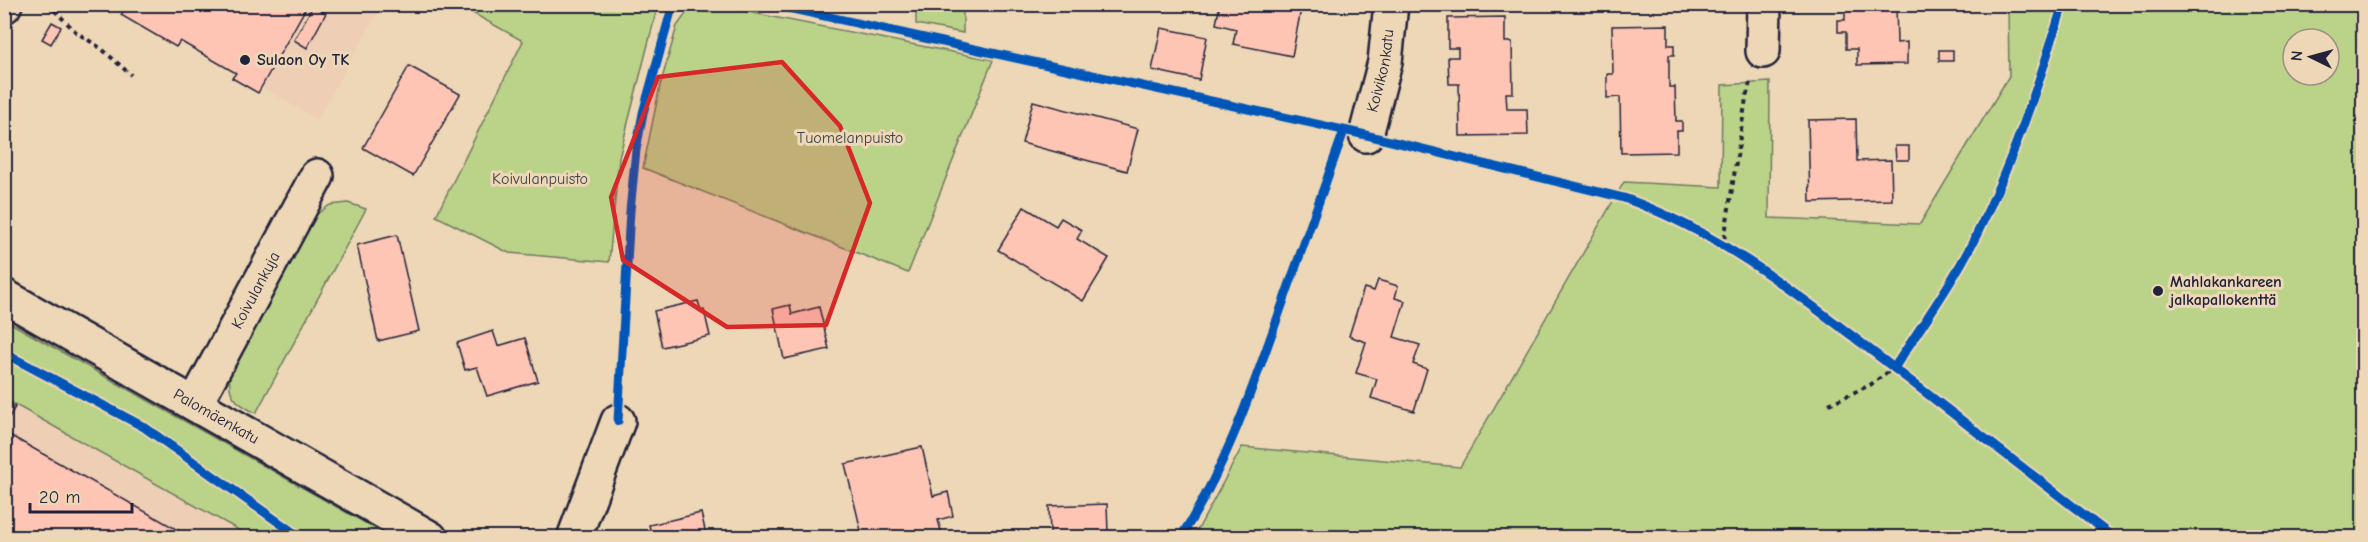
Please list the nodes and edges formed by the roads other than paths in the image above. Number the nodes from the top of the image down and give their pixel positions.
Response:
1 (1391, 4) edge
2 (1764, 4) edge
3 (1763, 51) road end
4 (1366, 135) dead end
5 (317, 176) dead end
6 (4, 296) edge
7 (195, 404) junction
8 (618, 421) dead end
9 (430, 537) edge
10 (574, 537) edge

1 - 4 street, Koivikonkatu
2 - 3 street
5 - 7 street, Koivulankuja
6 - 7 street, Palomäenkatu
7 - 9 street, Palomäenkatu
8 - 10 street

